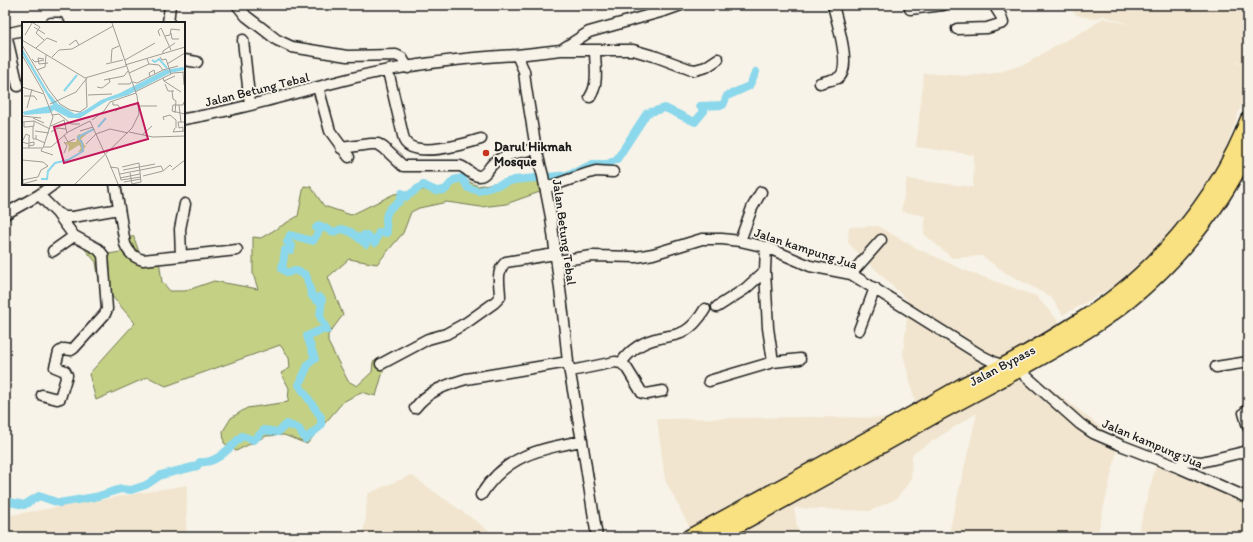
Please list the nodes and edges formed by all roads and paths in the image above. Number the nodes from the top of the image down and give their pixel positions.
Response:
1 (170, 5) edge
2 (237, 5) edge
3 (681, 5) edge
4 (833, 5) edge
5 (943, 5) edge
6 (994, 5) edge
7 (910, 9) dead end
8 (168, 22) edge
9 (957, 29) dead end
10 (22, 30) edge
11 (5, 34) edge
12 (242, 40) dead end
13 (560, 50) junction
14 (595, 50) junction
15 (517, 56) junction
16 (718, 59) dead end
17 (185, 60) edge
18 (197, 62) dead end
19 (408, 68) junction
20 (388, 71) junction
21 (820, 83) dead end
22 (18, 86) dead end
23 (318, 87) junction
24 (590, 97) dead end
25 (250, 105) junction
26 (185, 119) edge
27 (1248, 120) edge
28 (481, 139) dead end
29 (341, 148) junction
30 (536, 149) junction
31 (1247, 155) edge
32 (349, 157) dead end
33 (613, 172) dead end
34 (545, 183) junction
35 (53, 185) edge
36 (115, 185) edge
37 (761, 192) dead end
38 (39, 195) junction
39 (185, 204) dead end
40 (119, 208) junction
41 (56, 213) junction
42 (5, 214) edge
43 (1193, 226) junction
44 (74, 236) junction
45 (882, 240) dead end
46 (740, 241) junction
47 (766, 247) junction
48 (52, 250) dead end
49 (237, 250) dead end
50 (181, 256) junction
51 (556, 258) junction
52 (765, 271) junction
53 (851, 274) junction
54 (875, 288) junction
55 (717, 307) dead end
56 (705, 309) dead end
57 (859, 330) dead end
58 (800, 359) dead end
59 (773, 362) junction
60 (1248, 362) edge
61 (621, 363) junction
62 (381, 364) dead end
63 (569, 366) junction
64 (1002, 366) junction
65 (1216, 367) dead end
66 (1018, 370) junction
67 (709, 380) dead end
68 (663, 391) dead end
69 (42, 395) dead end
70 (415, 408) dead end
71 (1248, 409) edge
72 (1248, 427) edge
73 (582, 441) junction
74 (1248, 451) edge
75 (1180, 468) junction
76 (803, 482) junction
77 (481, 495) dead end
78 (1248, 498) edge
79 (597, 537) edge
80 (690, 537) edge
81 (715, 537) edge

1 - 8 street
2 - 19 street
3 - 13 street
4 - 21 street
5 - 7 street
6 - 9 street
10 - 11 street
11 - 22 street
12 - 25 street
13 - 14 street
13 - 15 street
14 - 16 street
14 - 24 street
15 - 19 street, Jalan Betung Tebal
15 - 30 street, Jalan Betung Tebal
17 - 18 street
19 - 20 street, Jalan Betung Tebal
20 - 23 street, Jalan Betung Tebal
20 - 28 street
23 - 25 street, Jalan Betung Tebal
23 - 29 street
25 - 26 street, Jalan Betung Tebal
27 - 43 highway, Jalan Bypass
29 - 30 street
29 - 32 street
30 - 34 street, Jalan Betung Tebal
31 - 43 highway, Jalan Bypass
33 - 34 street
34 - 51 street, Jalan Betung Tebal
35 - 38 street
36 - 40 street
37 - 46 street
38 - 41 street
38 - 42 street
39 - 50 street
40 - 41 street
40 - 50 street
41 - 44 street
43 - 64 highway, Jalan Bypass
43 - 66 highway, Jalan Bypass
44 - 48 street
44 - 69 street
45 - 53 street
46 - 47 street, Jalan kampung Jua
46 - 51 street, Jalan kampung Jua
47 - 52 street
47 - 53 street, Jalan kampung Jua
49 - 50 street
51 - 62 street, Jalan kampung Jua
51 - 63 street, Jalan Betung Tebal
52 - 55 street
52 - 59 street
53 - 54 street, Jalan kampung Jua
54 - 57 street
54 - 64 street, Jalan kampung Jua
56 - 61 street
58 - 59 street
59 - 67 street
60 - 65 street
61 - 63 street
61 - 68 street
63 - 70 street
63 - 73 street, Jalan Betung Tebal
64 - 76 highway, Jalan Bypass
66 - 75 street, Jalan kampung Jua
66 - 76 highway, Jalan Bypass
71 - 72 street
73 - 77 street
73 - 79 street, Jalan Betung Tebal
74 - 75 street
75 - 78 street, Jalan kampung Jua
76 - 80 highway, Jalan Bypass
76 - 81 highway, Jalan Bypass

